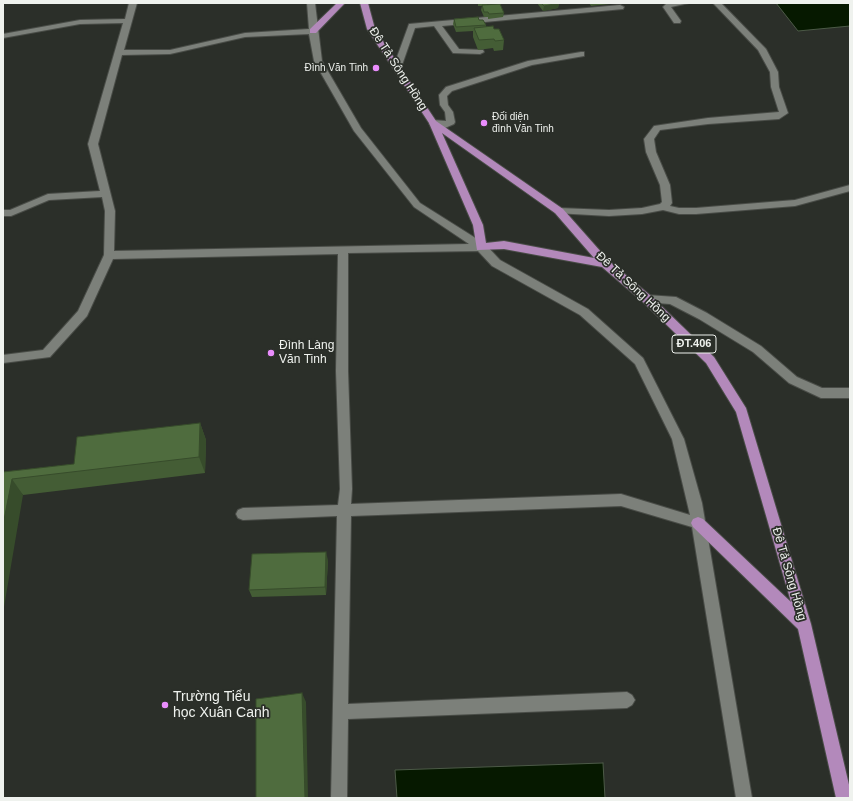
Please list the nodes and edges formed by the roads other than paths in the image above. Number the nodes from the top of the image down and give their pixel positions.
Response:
1 (133, 3) edge
2 (311, 3) edge
3 (341, 3) edge
4 (364, 3) edge
5 (583, 3) edge
6 (685, 3) edge
7 (717, 3) edge
8 (620, 7) dead end
9 (588, 10) junction
10 (129, 21) junction
11 (677, 21) dead end
12 (436, 23) junction
13 (313, 31) junction
14 (3, 36) edge
15 (480, 52) edge
16 (119, 53) junction
17 (581, 54) dead end
18 (396, 68) junction
19 (433, 123) junction
20 (850, 188) edge
21 (106, 194) junction
22 (663, 207) junction
23 (559, 211) junction
24 (3, 213) edge
25 (481, 247) junction
26 (343, 251) junction
27 (109, 255) junction
28 (605, 264) junction
29 (647, 299) junction
30 (3, 360) edge
31 (850, 393) edge
32 (344, 511) junction
33 (243, 514) dead end
34 (698, 523) junction
35 (804, 624) junction
36 (627, 700) dead end
37 (341, 712) junction
38 (339, 798) edge
39 (744, 798) edge
40 (844, 798) edge

1 - 10 street
2 - 13 street
3 - 13 main road
4 - 18 main road, Đê Tả Sông Hồng / ĐT.406
5 - 9 street
6 - 11 street
7 - 22 street
8 - 9 street
9 - 12 street
10 - 14 street
10 - 16 street
12 - 15 street
12 - 18 street
13 - 16 street
13 - 25 street
16 - 21 street
17 - 19 street
18 - 19 main road, Đê Tả Sông Hồng / ĐT.406
19 - 23 main road, Đê Tả Sông Hồng / ĐT.406
19 - 25 main road
20 - 22 street
21 - 24 street
21 - 27 street
22 - 23 street
23 - 28 main road, Đê Tả Sông Hồng / ĐT.406
25 - 26 street
25 - 28 main road
25 - 34 street
26 - 27 street
26 - 32 street
27 - 30 street
28 - 29 main road, Đê Tả Sông Hồng / ĐT.406
29 - 31 street
29 - 35 main road, Đê Tả Sông Hồng / ĐT.406
32 - 33 street
32 - 34 street
32 - 37 street
34 - 35 main road
34 - 39 street
35 - 40 main road, Đê Tả Sông Hồng / ĐT.406
36 - 37 street
37 - 38 street

